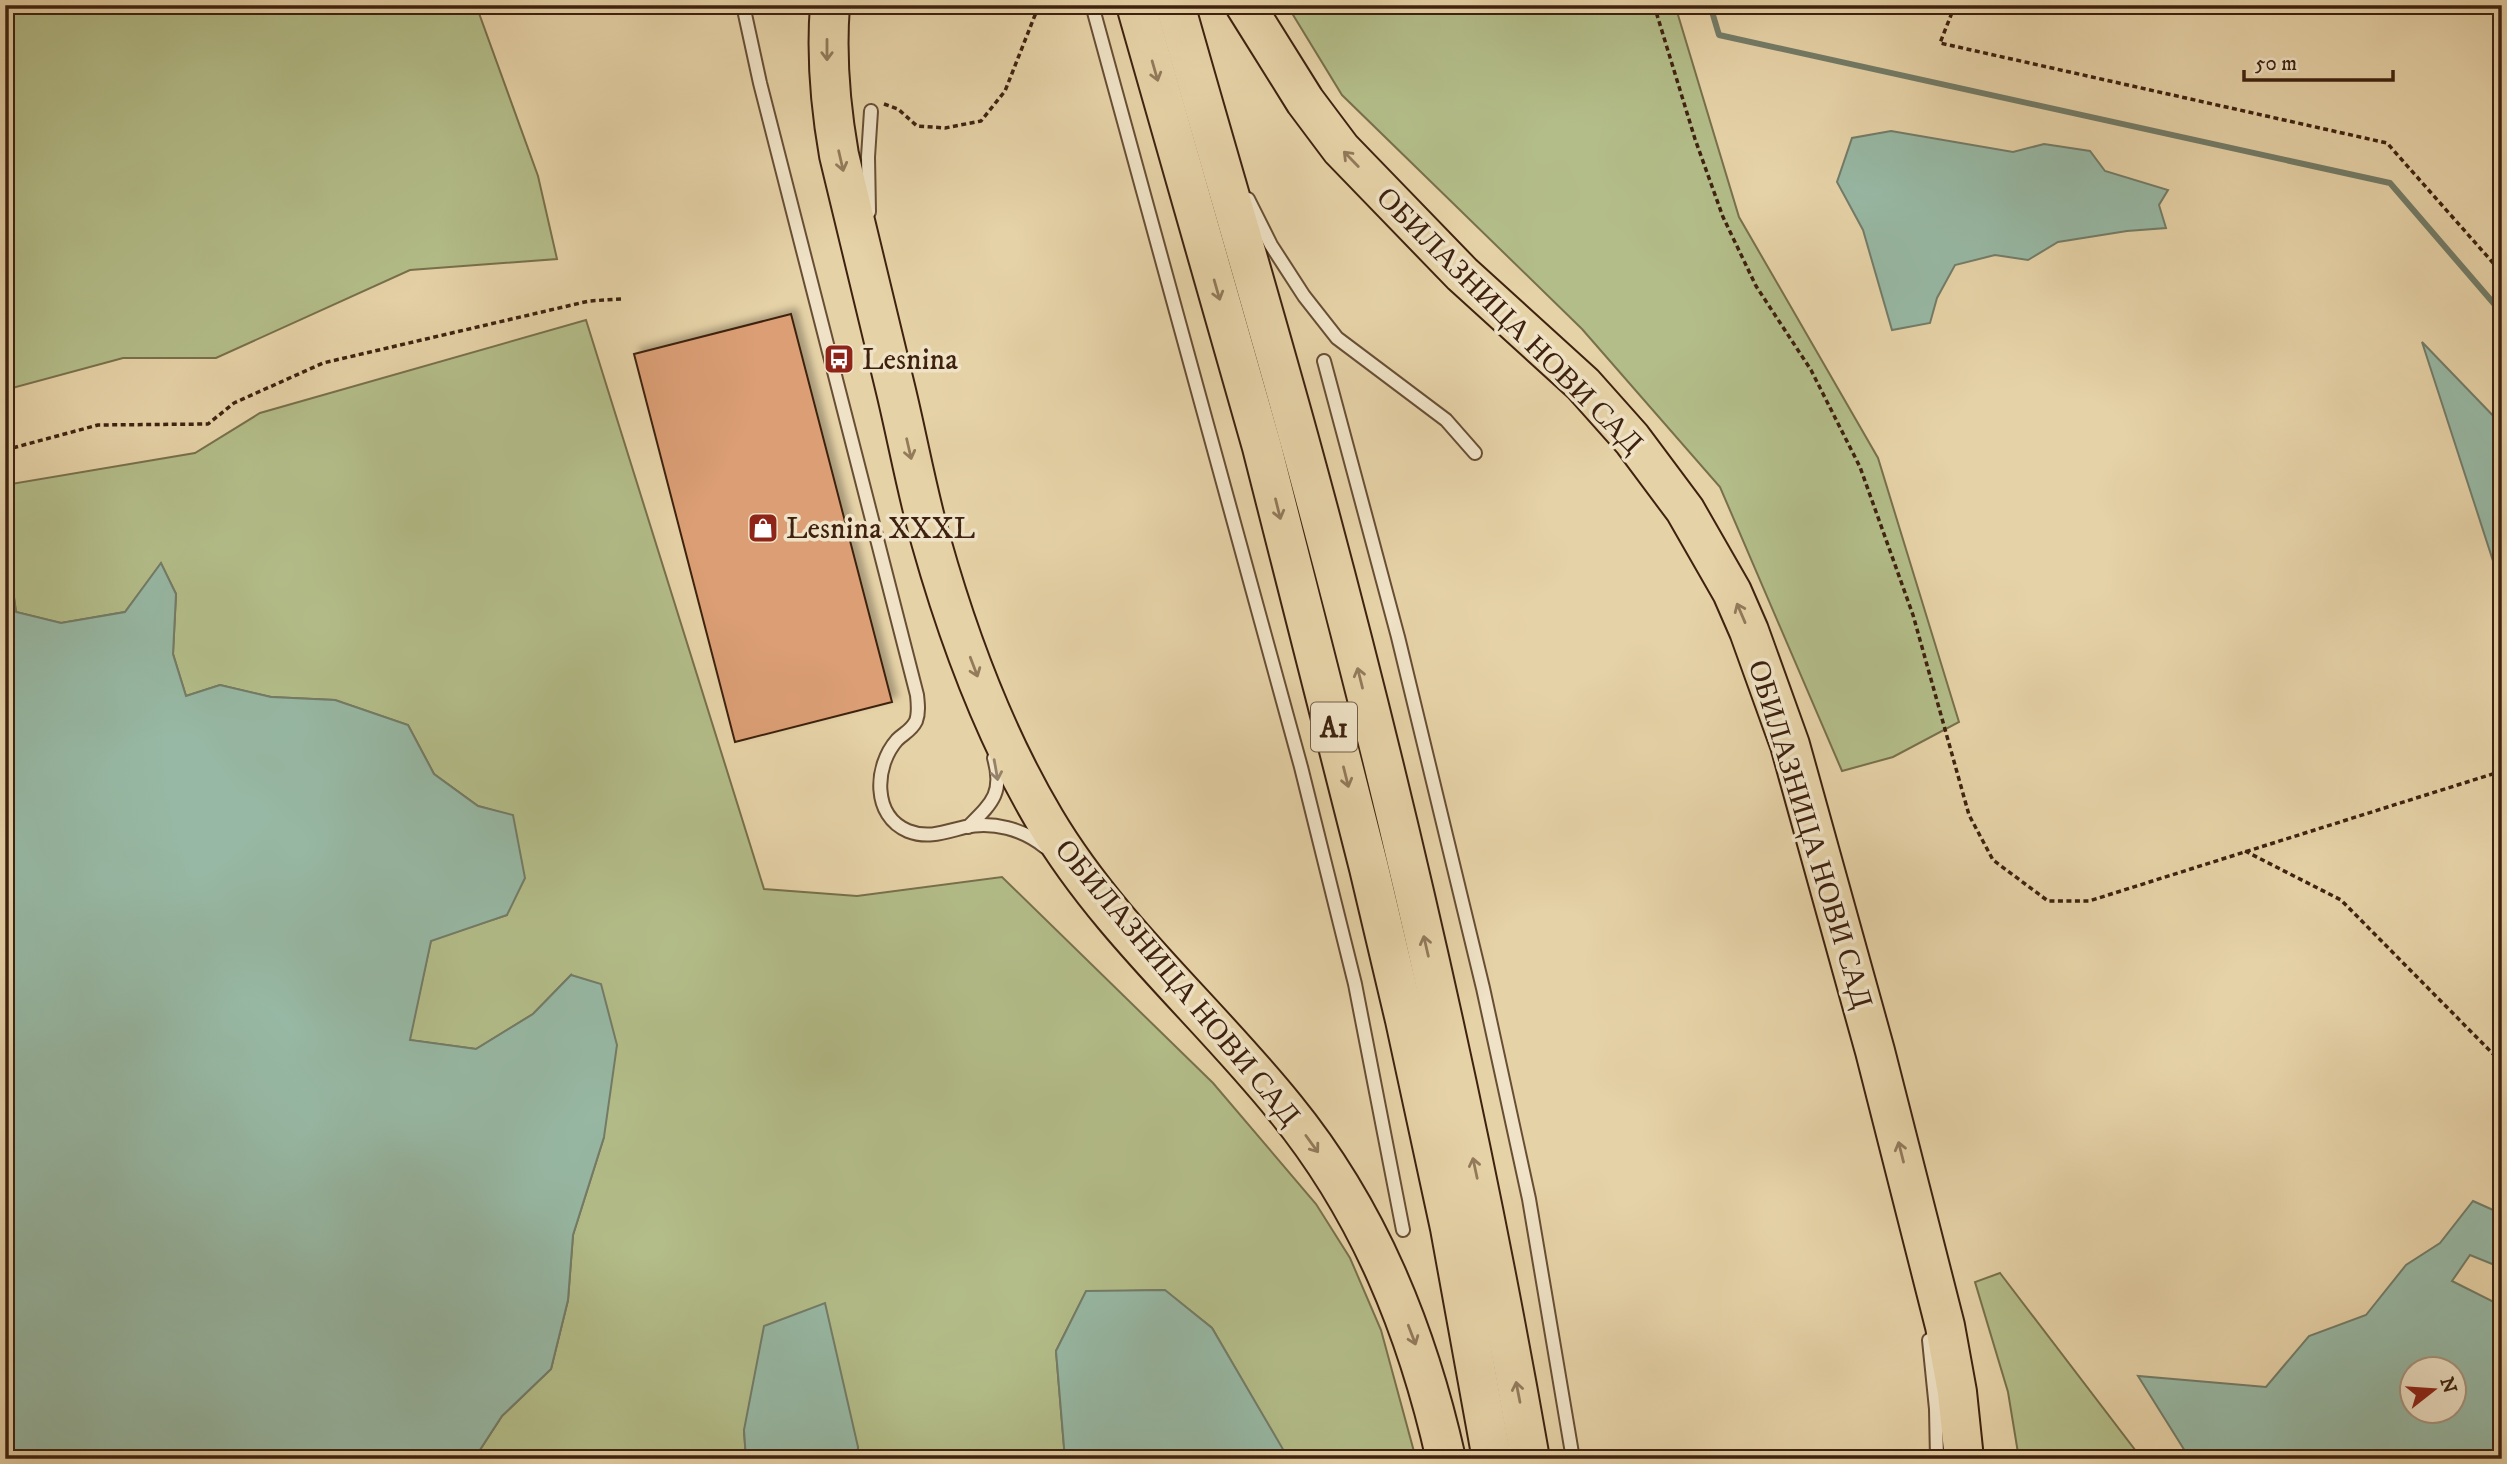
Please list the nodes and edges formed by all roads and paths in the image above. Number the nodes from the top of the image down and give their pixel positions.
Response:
1 (743, 5) edge
2 (830, 5) edge
3 (1039, 5) edge
4 (1092, 5) edge
5 (1136, 5) edge
6 (1175, 5) edge
7 (1245, 5) edge
8 (1654, 5) edge
9 (1955, 5) edge
10 (871, 111) joint
11 (1207, 117) junction
12 (2502, 273) edge
13 (621, 299) dead end
14 (1324, 361) dead end
15 (894, 383) junction
16 (5, 450) edge
17 (1475, 453) dead end
18 (987, 703) junction
19 (2502, 771) edge
20 (968, 827) junction
21 (2245, 851) junction
22 (1077, 868) junction
23 (2502, 1063) edge
24 (1918, 1219) junction
25 (1403, 1230) dead end
26 (1926, 1301) dead end
27 (1928, 1329) dead end
28 (1446, 1459) edge
29 (1492, 1459) edge
30 (1530, 1459) edge
31 (1573, 1459) edge
32 (1937, 1459) edge
33 (1964, 1459) edge

1 - 20 lane
2 -> 15 main road, ОБИЛАЗНИЦА НОВИ САД
3 - 10 path
4 - 25 lane
5 -> 29 main road, A1
6 - 11 main road, A1
24 -> 7 main road, ОБИЛАЗНИЦА НОВИ САД
8 - 21 path
9 - 12 path
10 - 15 lane
11 - 17 lane
30 -> 11 main road, A1
13 - 16 path
14 - 31 lane
15 -> 18 main road, ОБИЛАЗНИЦА НОВИ САД
18 -> 20 lane
18 - 22 main road, ОБИЛАЗНИЦА НОВИ САД
19 - 21 path
20 - 22 lane
21 - 23 path
22 -> 28 main road, ОБИЛАЗНИЦА НОВИ САД
24 - 26 lane
24 - 33 main road, ОБИЛАЗНИЦА НОВИ САД
27 - 32 lane

